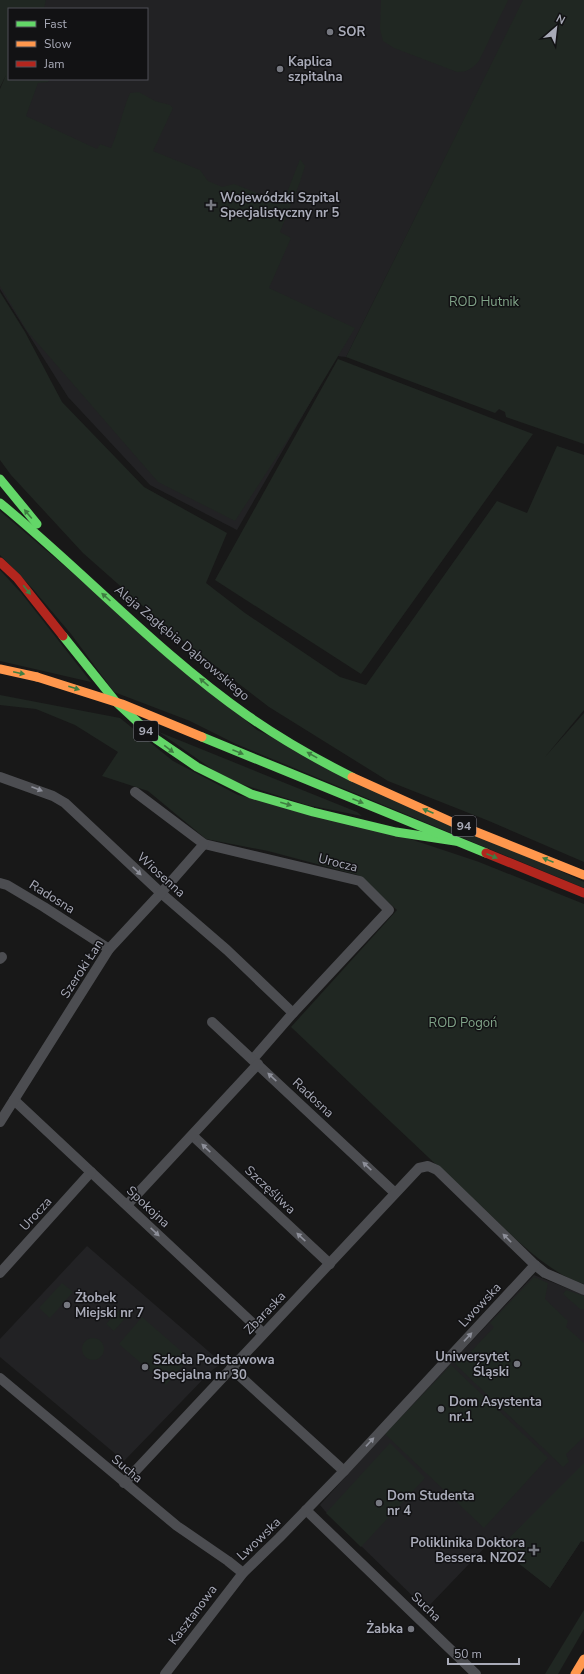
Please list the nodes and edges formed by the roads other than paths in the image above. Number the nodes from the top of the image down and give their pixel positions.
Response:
1 (0, 479) edge
2 (0, 503) edge
3 (0, 562) edge
4 (71, 565) junction
5 (0, 669) edge
6 (0, 777) edge
7 (135, 792) dead end
8 (456, 841) junction
9 (204, 844) junction
10 (584, 875) edge
11 (0, 883) edge
12 (161, 893) junction
13 (584, 894) edge
14 (109, 949) junction
15 (293, 1013) junction
16 (212, 1022) dead end
17 (256, 1062) junction
18 (14, 1100) junction
19 (0, 1122) edge
20 (193, 1136) junction
21 (91, 1172) junction
22 (395, 1193) junction
23 (127, 1205) junction
24 (330, 1264) junction
25 (535, 1265) junction
26 (0, 1273) edge
27 (584, 1290) edge
28 (263, 1334) junction
29 (231, 1368) junction
30 (0, 1378) edge
31 (344, 1471) junction
32 (124, 1483) junction
33 (306, 1510) junction
34 (243, 1573) junction
35 (584, 1659) edge
36 (165, 1674) edge
37 (476, 1674) edge
38 (575, 1674) edge

4 -> 1 main road, 94
2 - 4 main road, Aleja Zagłębia Dąbrowskiego
3 -> 8 main road, 94
10 -> 4 main road, Aleja Zagłębia Dąbrowskiego / 94
5 -> 8 main road, 94, bridge
6 -> 12 street, Wiosenna
7 - 9 street, Urocza
8 -> 13 main road, 94
9 - 12 street, Szeroki Łan
9 - 15 street, Urocza
11 - 14 street, Radosna
12 - 14 street, Szeroki Łan
12 - 15 street, Wiosenna
14 - 18 street, Szeroki Łan
15 - 17 street, Urocza
16 - 17 street, Radosna
17 - 20 street, Urocza
22 -> 17 street, Radosna
18 - 19 street, Szeroki Łan
18 - 21 street, Spokojna
20 - 23 street, Urocza
24 -> 20 street, Szczęśliwa
21 - 23 street, Spokojna
21 - 26 street, Urocza
22 - 24 street, Zbaraska
25 -> 22 street, Zbaraska
23 -> 28 street, Spokojna
24 - 28 street, Zbaraska
25 - 27 street
31 -> 25 street, Lwowska
28 - 29 street, Zbaraska
29 - 31 street
29 - 32 street, Zbaraska
30 - 32 street, Sucha
31 - 33 street, Lwowska
32 - 34 street, Sucha
33 - 34 street, Lwowska
33 - 37 street, Sucha
34 - 36 street, Kasztanowa
35 - 38 main road

